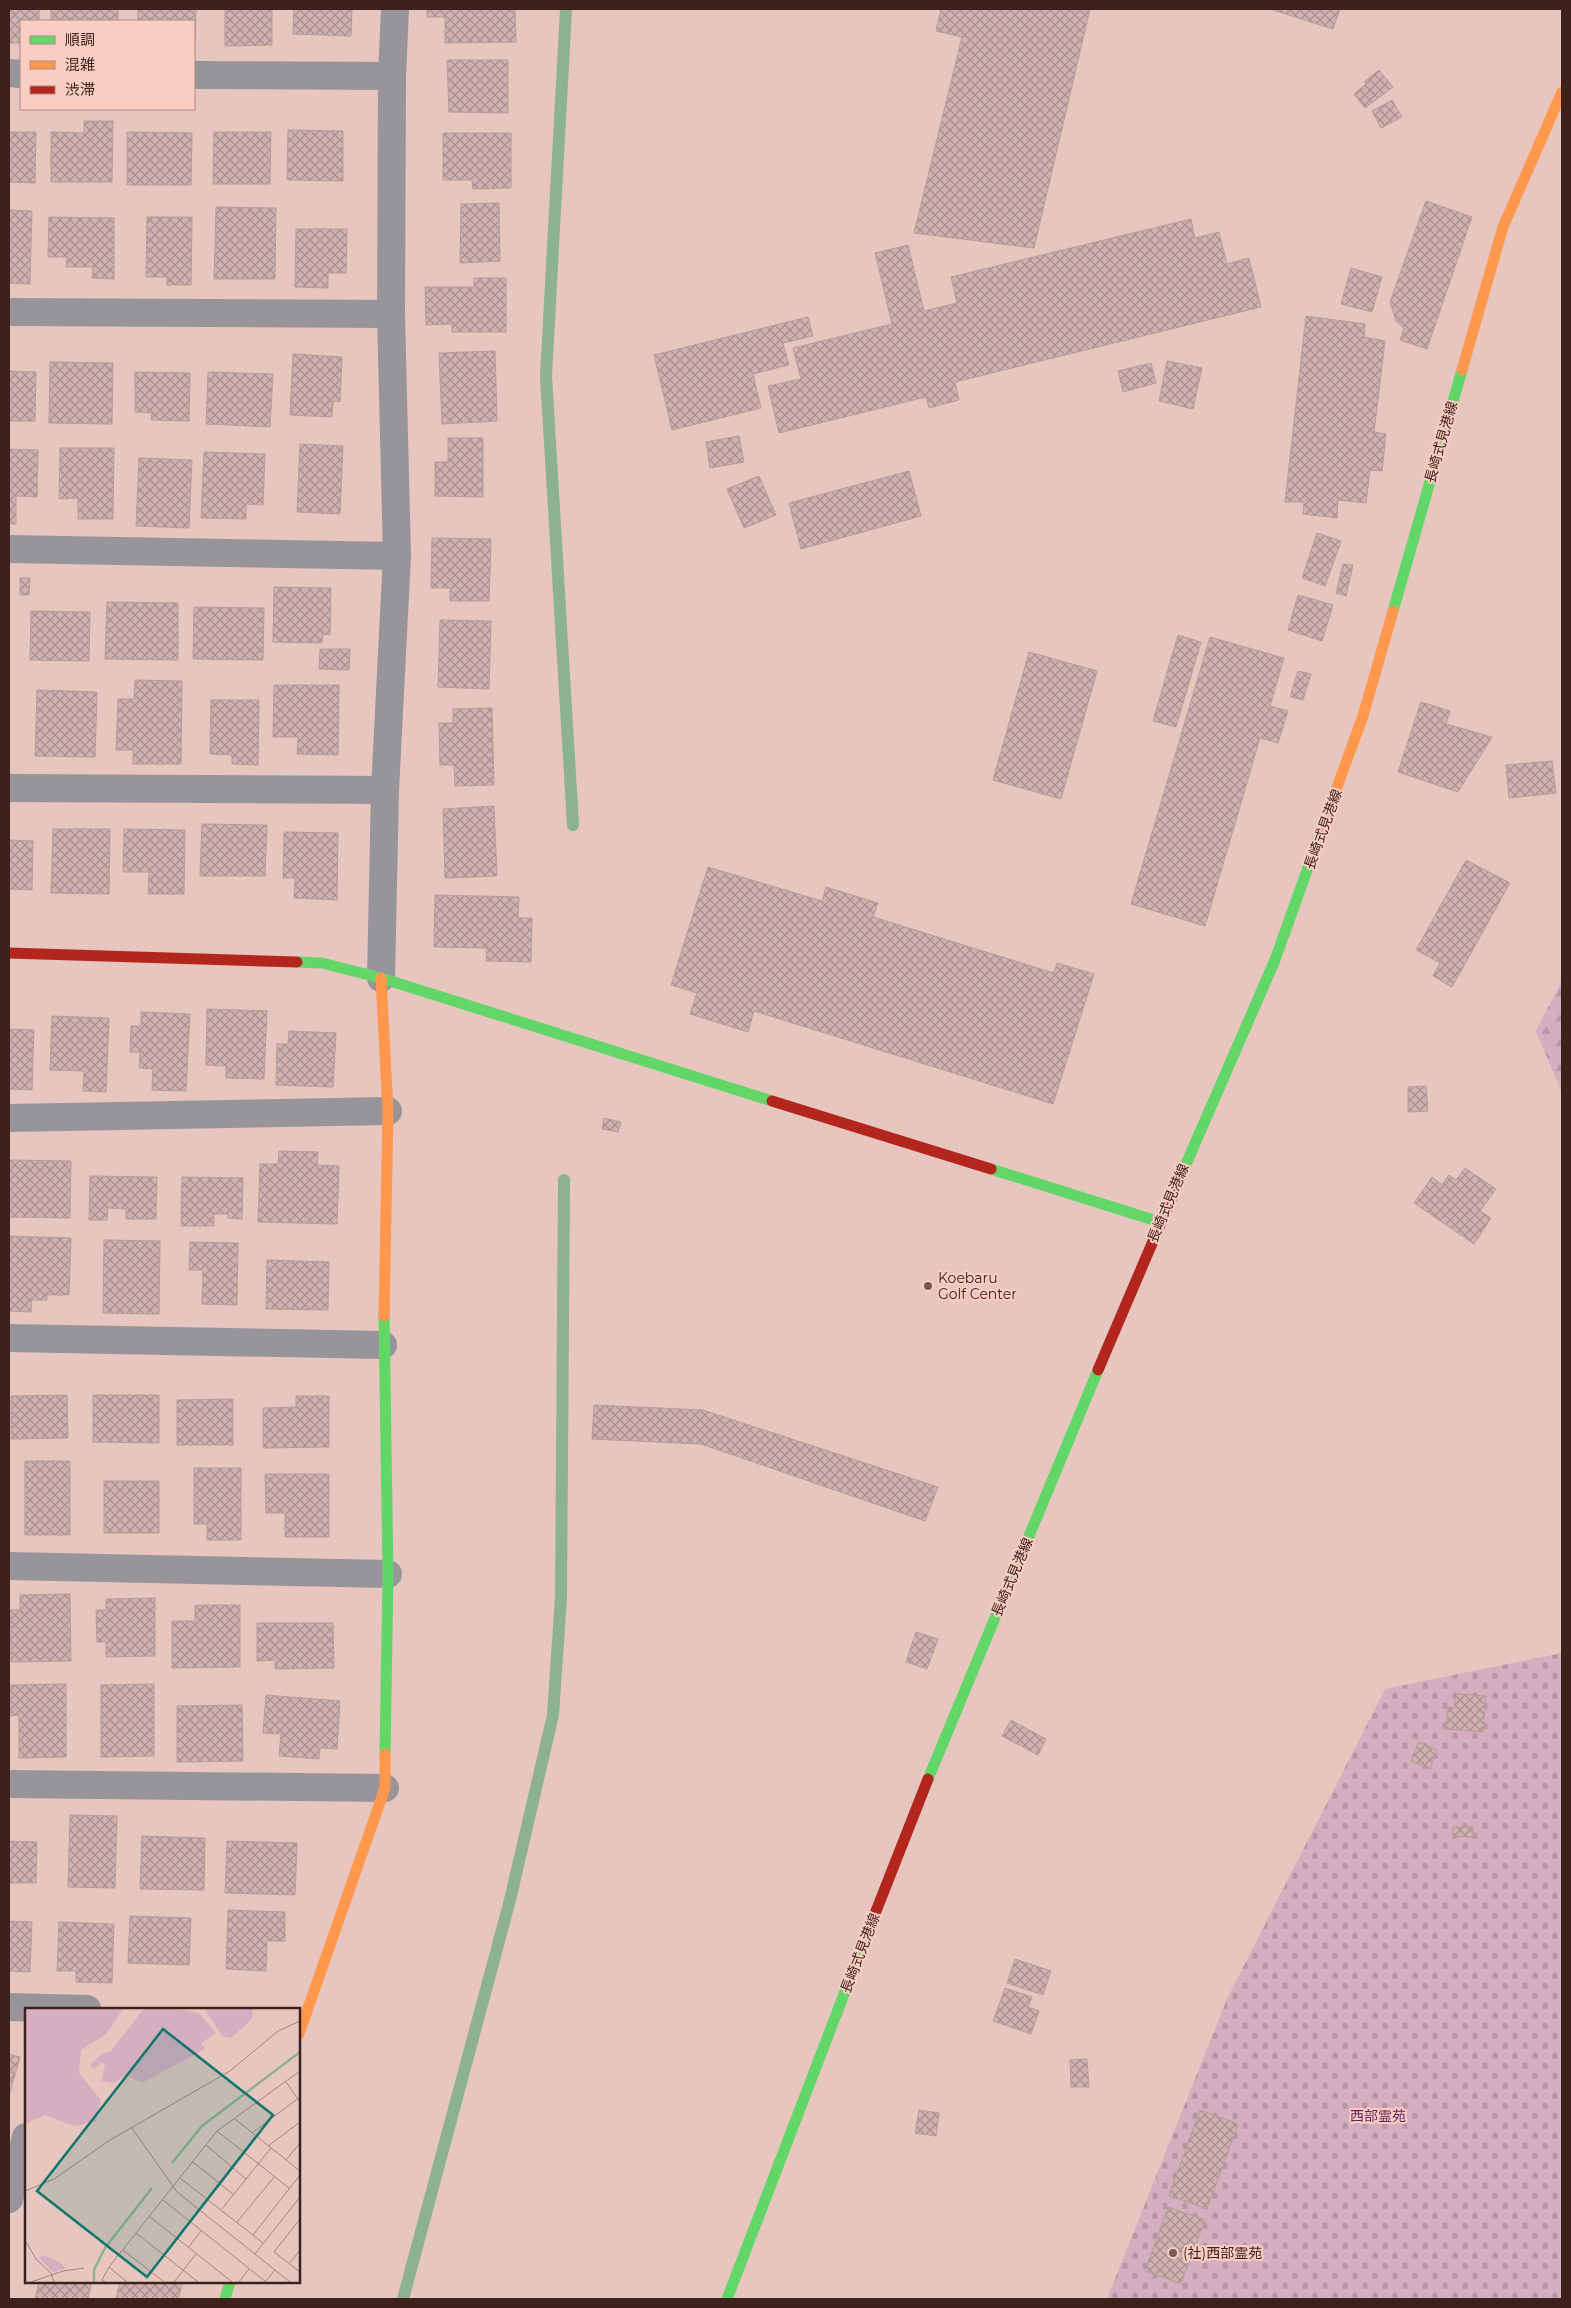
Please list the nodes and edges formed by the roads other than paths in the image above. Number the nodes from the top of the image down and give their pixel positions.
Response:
1 (395, 9) edge
2 (195, 75) edge
3 (392, 76) junction
4 (1562, 92) edge
5 (9, 312) edge
6 (390, 314) junction
7 (9, 549) edge
8 (397, 556) junction
9 (9, 788) edge
10 (385, 790) junction
11 (9, 953) edge
12 (381, 978) junction
13 (388, 1111) junction
14 (9, 1118) edge
15 (1160, 1222) junction
16 (9, 1338) edge
17 (383, 1345) junction
18 (9, 1566) edge
19 (388, 1574) junction
20 (9, 1784) edge
21 (385, 1788) junction
22 (9, 2007) edge
23 (36, 2008) edge
24 (301, 2019) edge
25 (25, 2141) edge
26 (9, 2199) edge
27 (230, 2283) edge
28 (225, 2299) edge
29 (727, 2299) edge

1 - 3 street
2 - 3 street
3 - 6 street
4 - 15 main road, 長崎式見港線
5 - 6 street
6 - 8 street
7 - 8 street
8 - 10 street
9 - 10 street
10 - 12 street
11 - 12 main road
12 - 13 main road
12 - 15 main road
13 - 14 street
13 - 17 main road
15 - 29 main road, 長崎式見港線
16 - 17 street
17 - 19 main road
18 - 19 street
19 - 21 main road
20 - 21 street
21 - 24 main road
22 - 23 street
25 - 26 street
27 - 28 main road

